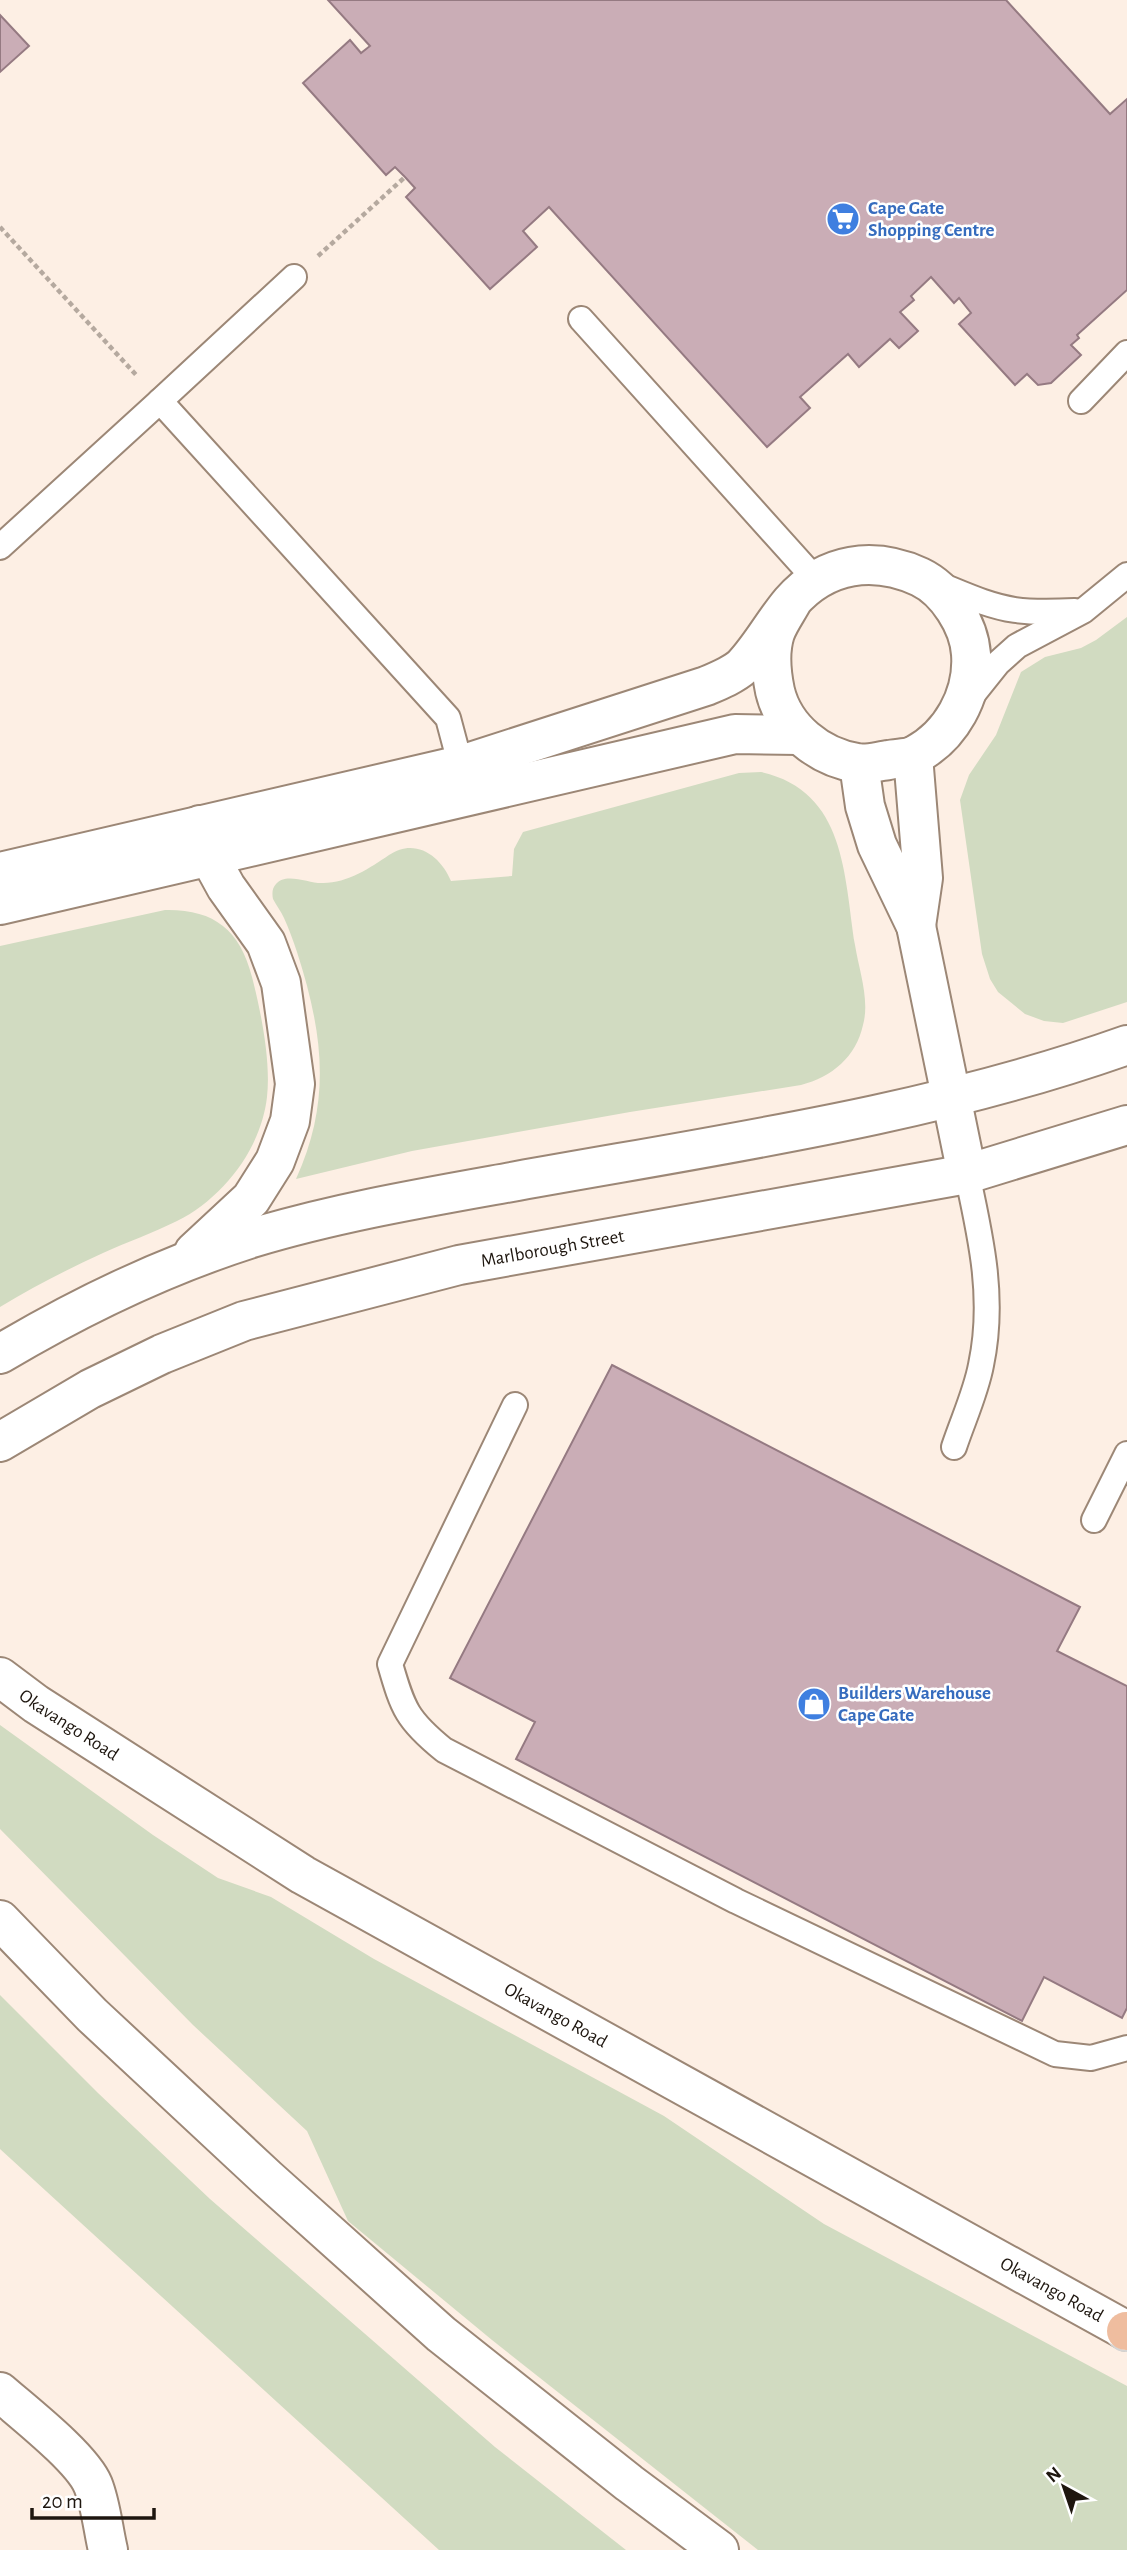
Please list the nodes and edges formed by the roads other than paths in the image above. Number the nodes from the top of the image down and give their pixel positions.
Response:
1 (294, 277) road end
2 (581, 319) dead end
3 (1127, 353) edge
4 (160, 401) junction
5 (1081, 401) dead end
6 (0, 547) edge
7 (1127, 575) edge
8 (926, 580) junction
9 (805, 590) junction
10 (1083, 611) junction
11 (960, 710) junction
12 (799, 735) junction
13 (913, 756) junction
14 (859, 764) junction
15 (465, 780) junction
16 (205, 841) junction
17 (0, 872) edge
18 (0, 905) edge
19 (916, 926) junction
20 (1127, 1045) edge
21 (951, 1098) junction
22 (1127, 1125) edge
23 (967, 1174) junction
24 (182, 1263) junction
25 (0, 1354) edge
26 (515, 1405) dead end
27 (0, 1442) edge
28 (954, 1447) dead end
29 (1127, 1454) edge
30 (1094, 1520) dead end
31 (0, 1677) edge
32 (0, 1920) edge
33 (1127, 2048) edge
34 (1127, 2331) edge
35 (0, 2392) edge
36 (108, 2550) edge
37 (719, 2550) edge

1 - 4 lane
2 - 9 lane
3 - 5 lane
4 - 6 lane
4 - 15 lane
7 - 10 lane
8 - 9 street
8 - 10 lane
8 - 11 street
9 - 12 street
9 - 15 street
10 - 11 lane
11 - 13 street
12 - 14 street
12 - 15 street
13 - 14 street
13 - 19 street
14 - 19 street
15 - 16 street
16 - 17 street
16 - 18 street
16 - 24 street
19 - 21 street
20 - 21 street
21 - 23 street
21 - 24 street
22 - 23 street, Marlborough Street
23 - 27 street, Marlborough Street
23 - 28 lane
24 - 25 street
26 - 33 lane
29 - 30 lane
31 - 34 street, Okavango Road
32 - 37 street
35 - 36 street

